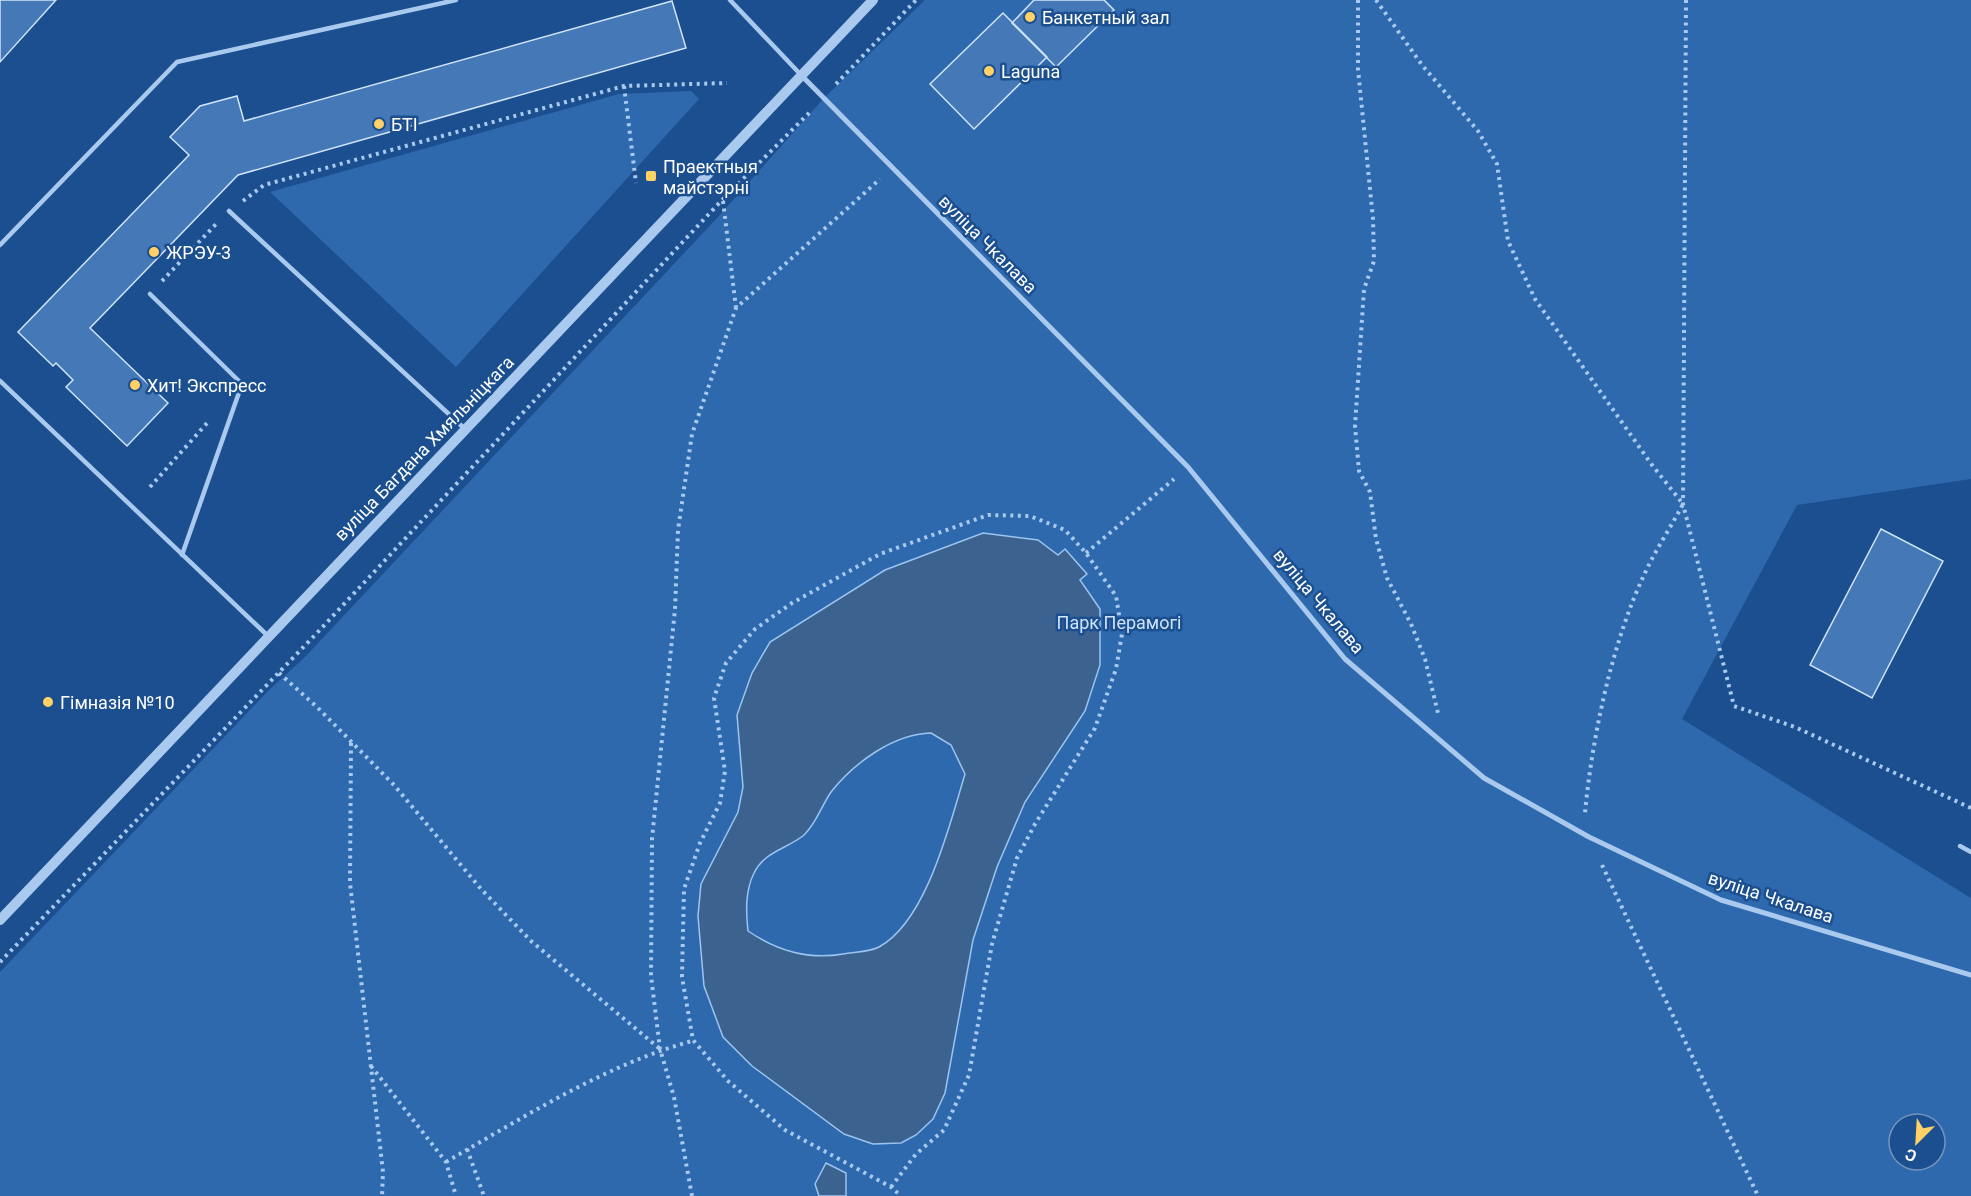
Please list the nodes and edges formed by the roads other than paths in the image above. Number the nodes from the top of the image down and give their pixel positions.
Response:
1 (456, 0) edge
2 (730, 0) edge
3 (873, 0) edge
4 (802, 76) junction
5 (229, 211) road end
6 (0, 245) edge
7 (150, 294) road end
8 (0, 381) edge
9 (466, 429) junction
10 (182, 555) junction
11 (268, 636) junction
12 (1960, 846) dead end
13 (1971, 852) edge
14 (0, 920) edge
15 (1971, 975) edge

1 - 6 lane
2 - 4 lane
3 - 4 street, вуліца Багдана Хмяльніцкага
4 - 9 street, вуліца Багдана Хмяльніцкага
4 - 15 street, вуліца Чкалава
5 - 9 lane
7 - 10 lane
8 - 10 lane
9 - 11 street, вуліца Багдана Хмяльніцкага
10 - 11 lane
11 - 14 street, вуліца Багдана Хмяльніцкага
12 - 13 lane

